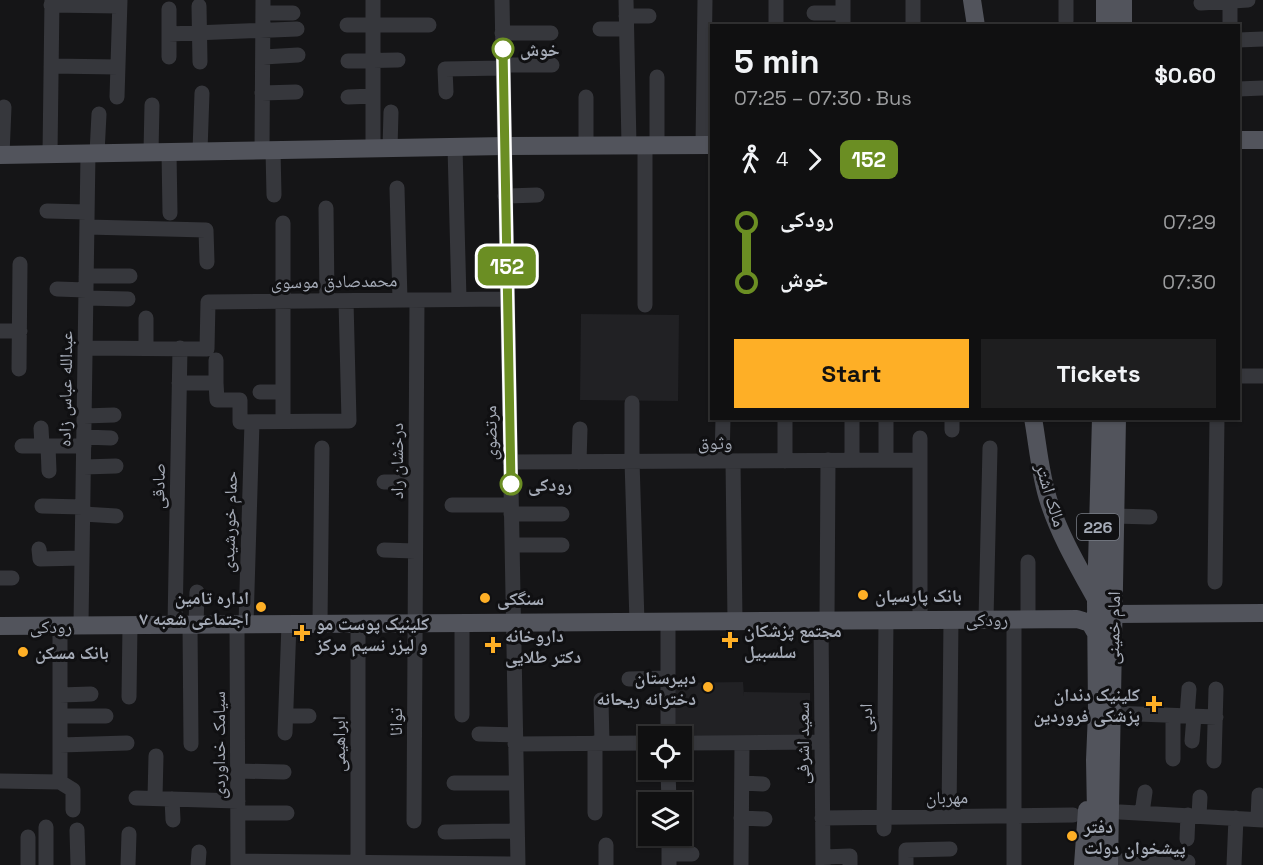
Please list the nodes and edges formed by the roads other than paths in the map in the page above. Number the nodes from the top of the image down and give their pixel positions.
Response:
1 (373, 0) edge
2 (502, 0) edge
3 (626, 0) edge
4 (705, 0) edge
5 (776, 0) edge
6 (913, 0) edge
7 (972, 0) edge
8 (1066, 0) edge
9 (1105, 0) edge
10 (1124, 0) edge
11 (1230, 0) edge
12 (1248, 0) edge
13 (52, 2) edge
14 (120, 3) edge
15 (1201, 3) dead end
16 (199, 6) dead end
17 (263, 7) edge
18 (169, 9) dead end
19 (814, 13) dead end
20 (843, 13) edge
21 (293, 14) dead end
22 (649, 16) dead end
23 (1066, 21) dead end
24 (626, 23) junction
25 (776, 24) edge
26 (913, 24) edge
27 (976, 24) edge
28 (1105, 24) edge
29 (1123, 24) edge
30 (1230, 24) edge
31 (347, 25) dead end
32 (373, 25) junction
33 (429, 25) dead end
34 (297, 29) dead end
35 (600, 29) dead end
36 (263, 30) junction
37 (200, 32) junction
38 (708, 32) edge
39 (502, 33) junction
40 (551, 33) dead end
41 (169, 34) junction
42 (1263, 39) edge
43 (1240, 40) edge
44 (298, 55) dead end
45 (169, 57) dead end
46 (262, 57) junction
47 (398, 60) dead end
48 (348, 61) dead end
49 (373, 61) junction
50 (200, 62) dead end
51 (552, 65) dead end
52 (51, 66) junction
53 (503, 66) junction
54 (118, 67) junction
55 (657, 77) dead end
56 (1263, 88) edge
57 (1240, 89) edge
58 (296, 92) dead end
59 (446, 92) dead end
60 (202, 93) dead end
61 (262, 93) junction
62 (373, 96) junction
63 (117, 97) dead end
64 (348, 97) dead end
65 (586, 97) dead end
66 (152, 105) dead end
67 (4, 107) dead end
68 (391, 112) dead end
69 (99, 114) dead end
70 (1240, 140) edge
71 (1263, 140) edge
72 (586, 145) junction
73 (644, 145) junction
74 (707, 145) edge
75 (505, 146) junction
76 (455, 147) junction
77 (382, 148) junction
78 (267, 150) junction
79 (200, 151) junction
80 (160, 152) junction
81 (93, 153) junction
82 (50, 154) junction
83 (1, 155) edge
84 (397, 188) dead end
85 (274, 195) dead end
86 (537, 195) dead end
87 (505, 196) junction
88 (326, 208) dead end
89 (47, 211) dead end
90 (87, 212) junction
91 (170, 213) dead end
92 (283, 223) dead end
93 (87, 227) junction
94 (207, 262) dead end
95 (20, 264) dead end
96 (130, 276) dead end
97 (86, 288) junction
98 (57, 289) dead end
99 (507, 298) junction
100 (128, 299) dead end
101 (459, 299) junction
102 (400, 300) junction
103 (417, 300) junction
104 (327, 301) junction
105 (346, 301) junction
106 (283, 302) junction
107 (645, 306) dead end
108 (146, 318) dead end
109 (0, 331) edge
110 (21, 331) junction
111 (86, 348) junction
112 (146, 348) junction
113 (180, 348) junction
114 (212, 354) junction
115 (18, 369) dead end
116 (1240, 376) edge
117 (1263, 376) edge
118 (179, 383) junction
119 (216, 383) junction
120 (260, 392) dead end
121 (283, 392) junction
122 (632, 403) dead end
123 (114, 416) dead end
124 (84, 417) junction
125 (723, 420) edge
126 (785, 420) edge
127 (852, 420) edge
128 (886, 420) edge
129 (1034, 420) edge
130 (1101, 420) edge
131 (1117, 420) edge
132 (1217, 420) edge
133 (252, 422) junction
134 (283, 422) junction
135 (41, 428) dead end
136 (580, 429) dead end
137 (111, 438) dead end
138 (920, 438) dead end
139 (84, 442) junction
140 (22, 446) dead end
141 (45, 446) junction
142 (322, 448) dead end
143 (990, 448) dead end
144 (828, 460) junction
145 (852, 460) junction
146 (886, 460) junction
147 (920, 460) junction
148 (632, 461) junction
149 (728, 461) junction
150 (785, 461) junction
151 (510, 462) junction
152 (579, 462) junction
153 (116, 466) dead end
154 (84, 467) junction
155 (49, 471) dead end
156 (384, 482) dead end
157 (416, 482) junction
158 (452, 505) dead end
159 (42, 506) dead end
160 (511, 510) junction
161 (83, 511) junction
162 (562, 514) dead end
163 (116, 516) dead end
164 (1115, 516) junction
165 (1150, 517) dead end
166 (512, 545) junction
167 (562, 545) dead end
168 (39, 549) dead end
169 (384, 550) dead end
170 (415, 551) junction
171 (82, 558) junction
172 (1028, 562) dead end
173 (1215, 582) dead end
174 (197, 592) dead end
175 (1096, 601) junction
176 (1263, 613) edge
177 (1114, 614) junction
178 (986, 619) junction
179 (1021, 619) junction
180 (824, 620) junction
181 (885, 620) junction
182 (920, 620) junction
183 (951, 620) junction
184 (668, 621) junction
185 (735, 621) junction
186 (513, 622) junction
187 (637, 622) junction
188 (415, 623) junction
189 (462, 623) junction
190 (241, 624) junction
191 (289, 624) junction
192 (320, 624) junction
193 (358, 624) junction
194 (130, 625) junction
195 (187, 625) junction
196 (0, 626) edge
197 (60, 626) junction
198 (81, 626) junction
199 (1097, 635) junction
200 (668, 678) junction
201 (629, 679) dead end
202 (1189, 689) dead end
203 (1216, 689) dead end
204 (92, 694) dead end
205 (60, 695) junction
206 (129, 696) dead end
207 (601, 700) dead end
208 (1112, 713) junction
209 (462, 715) dead end
210 (60, 716) junction
211 (106, 716) dead end
212 (286, 716) junction
213 (309, 716) dead end
214 (1185, 716) junction
215 (1216, 717) junction
216 (668, 726) edge
217 (285, 733) dead end
218 (479, 735) dead end
219 (515, 739) junction
220 (1192, 741) dead end
221 (822, 742) junction
222 (127, 743) dead end
223 (598, 743) junction
224 (638, 743) edge
225 (692, 743) edge
226 (742, 743) junction
227 (191, 744) dead end
228 (60, 745) junction
229 (156, 756) dead end
230 (1173, 759) dead end
231 (1103, 760) junction
232 (1214, 761) dead end
233 (238, 771) junction
234 (284, 772) dead end
235 (0, 781) edge
236 (60, 782) junction
237 (454, 783) dead end
238 (516, 783) junction
239 (742, 783) junction
240 (763, 784) dead end
241 (1145, 792) dead end
242 (1260, 795) dead end
243 (1200, 797) dead end
244 (136, 798) dead end
245 (155, 798) junction
246 (172, 799) junction
247 (238, 807) junction
248 (73, 810) dead end
249 (1120, 812) junction
250 (287, 813) dead end
251 (595, 813) dead end
252 (1142, 813) junction
253 (1072, 815) dead end
254 (1014, 816) junction
255 (1194, 816) junction
256 (949, 817) junction
257 (741, 818) junction
258 (822, 818) junction
259 (1236, 818) junction
260 (765, 819) dead end
261 (1260, 819) edge
262 (172, 820) dead end
263 (414, 821) dead end
264 (884, 823) junction
265 (46, 827) dead end
266 (77, 830) dead end
267 (517, 831) junction
268 (445, 832) dead end
269 (129, 834) dead end
270 (28, 837) dead end
271 (1103, 838) junction
272 (1187, 839) dead end
273 (606, 845) dead end
274 (950, 852) edge
275 (692, 854) dead end
276 (850, 854) edge
277 (906, 857) edge
278 (669, 860) edge
279 (823, 861) edge
280 (1188, 862) dead end
281 (238, 863) edge
282 (358, 864) edge
283 (426, 864) edge
284 (457, 864) edge
285 (518, 864) edge
286 (1117, 864) edge
287 (28, 865) edge
288 (46, 865) edge
289 (78, 865) edge
290 (128, 865) edge
291 (606, 865) edge
292 (741, 865) edge
293 (1014, 865) edge
294 (1083, 865) edge
295 (1096, 865) edge
296 (1234, 865) edge

1 - 32 street
2 - 39 street, مرتضوی
3 - 24 street
4 - 38 street
5 - 25 street
6 - 26 street
7 - 27 main road
8 - 23 street
9 - 28 main road
10 - 29 main road
11 - 12 street
11 - 15 street
11 - 30 street
13 - 14 street
13 - 52 street
14 - 54 street
16 - 37 street
17 - 21 street
17 - 36 street
18 - 41 street
19 - 20 street
22 - 24 street
24 - 35 street
24 - 73 street
31 - 32 street
32 - 33 street
32 - 49 street
34 - 36 street
36 - 37 street
36 - 46 street
37 - 41 street
37 - 50 street
38 - 74 street
39 - 40 street
39 - 53 street, مرتضوی
41 - 45 street
42 - 43 street
44 - 46 street
46 - 61 street
47 - 49 street
48 - 49 street
49 - 62 street
51 - 53 street
52 - 54 street
52 - 82 street
53 - 59 street
53 - 75 street, مرتضوی
54 - 63 street
55 - 73 street
56 - 57 street
58 - 61 street
60 - 79 street
61 - 78 street
62 - 64 street
62 - 77 street
65 - 72 street
66 - 80 street
67 - 83 street
68 - 77 street
69 - 81 street, عبدالله عباس زاده
70 - 71 main road
72 - 73 main road
72 - 75 main road
73 - 74 main road
73 - 107 street
75 - 76 main road
75 - 87 street, مرتضوی
76 - 77 main road
76 - 101 street
77 - 78 main road
78 - 79 main road
78 - 85 street
79 - 80 main road
80 - 81 main road
80 - 91 street
81 - 82 main road
81 - 90 street, عبدالله عباس زاده
82 - 83 main road
84 - 102 street
86 - 87 street
87 - 99 street, مرتضوی
88 - 104 street
89 - 90 street
90 - 93 street, عبدالله عباس زاده
92 - 106 street
93 - 94 street
93 - 97 street, عبدالله عباس زاده
95 - 110 street
96 - 97 street
97 - 98 street
97 - 100 street
97 - 111 street, عبدالله عباس زاده
99 - 101 street, محمدصادق موسوی
99 - 151 street, مرتضوی
101 - 103 street, محمدصادق موسوی
102 - 103 street, محمدصادق موسوی
102 - 105 street, محمدصادق موسوی
103 - 157 street, درخشان راد
104 - 105 street, محمدصادق موسوی
104 - 106 street, محمدصادق موسوی
105 - 134 street
106 - 114 street, محمدصادق موسوی
106 - 121 street
108 - 112 street
109 - 110 street
110 - 115 street
111 - 112 street
111 - 124 street, عبدالله عباس زاده
112 - 113 street
113 - 114 street
113 - 118 street, صادقی
114 - 119 street
116 - 117 street
118 - 119 street
118 - 195 street, صادقی
119 - 133 street
120 - 121 street
121 - 134 street
122 - 148 street
123 - 124 street
124 - 139 street, عبدالله عباس زاده
125 - 149 street
126 - 150 street
127 - 145 street
128 - 146 street
129 - 175 main road, مالک اشتر
130 - 175 main road, امام خمینی / 226
131 - 164 main road, امام خمینی / 226
132 - 173 street
133 - 134 street
133 - 190 street, حمام خورشیدی
135 - 141 street
136 - 152 street
137 - 139 street
138 - 147 street
139 - 141 street
139 - 154 street, عبدالله عباس زاده
140 - 141 street
141 - 155 street
142 - 192 street
143 - 178 street
144 - 145 street, وثوق
144 - 150 street, وثوق
144 - 180 street, سعید اشرفی
145 - 146 street, وثوق
146 - 147 street, وثوق
147 - 182 street
148 - 149 street, وثوق
148 - 152 street, وثوق
148 - 187 street
149 - 150 street, وثوق
149 - 185 street
151 - 152 street, وثوق
151 - 160 street, مرتضوی
153 - 154 street
154 - 161 street, عبدالله عباس زاده
156 - 157 street
157 - 170 street, درخشان راد
158 - 160 street
159 - 161 street
160 - 162 street
160 - 166 street, مرتضوی
161 - 163 street
161 - 171 street, عبدالله عباس زاده
164 - 165 street
164 - 177 main road, امام خمینی / 226
166 - 167 street
166 - 186 street, مرتضوی
168 - 171 street
169 - 170 street
170 - 188 street, درخشان راد
171 - 198 street, عبدالله عباس زاده
172 - 179 street
174 - 195 street
175 - 199 main road, امام خمینی / 226
176 - 177 main road
177 - 208 main road, امام خمینی / 226
178 - 179 main road, رودکی
178 - 183 main road, رودکی
179 - 199 main road, رودکی
179 - 254 street
180 - 181 main road, رودکی
180 - 185 main road, رودکی
180 - 221 street, سعید اشرفی
181 - 182 main road, رودکی
181 - 264 street, ادبی
182 - 183 main road, رودکی
183 - 256 street
184 - 185 main road, رودکی
184 - 187 main road, رودکی
184 - 200 street
186 - 187 main road, رودکی
186 - 189 main road, رودکی
186 - 219 street, مرتضوی
188 - 189 main road, رودکی
188 - 193 main road, رودکی
188 - 263 street, توانا
189 - 209 street
190 - 191 main road, رودکی
190 - 195 main road, رودکی
190 - 233 street, سیامک خداوردی
191 - 192 main road, رودکی
191 - 212 street
192 - 193 main road, رودکی
193 - 282 street, ابراهیمی
194 - 195 main road, رودکی
194 - 198 main road, رودکی
194 - 206 street
195 - 227 street
196 - 197 main road, رودکی
197 - 198 main road, رودکی
197 - 205 street
199 - 231 main road, امام خمینی / 226
200 - 201 street
200 - 216 street
202 - 214 street
203 - 215 street
204 - 205 street
205 - 210 street
207 - 223 street
208 - 214 street
208 - 231 main road, امام خمینی / 226
210 - 211 street
210 - 228 street
212 - 213 street
212 - 217 street
214 - 215 street
214 - 220 street
214 - 230 street
215 - 232 street
218 - 219 street
219 - 223 street
219 - 238 street, مرتضوی
221 - 226 street
221 - 258 street, سعید اشرفی
222 - 228 street
223 - 224 street
223 - 251 street
225 - 226 street
226 - 239 street
228 - 236 street
229 - 245 street
231 - 249 main road
231 - 271 main road, امام خمینی / 226
231 - 294 main road
233 - 234 street
233 - 247 street, سیامک خداوردی
235 - 236 street
236 - 248 street
237 - 238 street
238 - 267 street, مرتضوی
239 - 240 street
239 - 257 street
241 - 252 street
242 - 261 street
243 - 255 street
244 - 245 street
245 - 246 street
246 - 247 street
246 - 262 street
247 - 250 street
247 - 281 street, سیامک خداوردی
249 - 252 street
249 - 286 main road
252 - 255 street
253 - 254 street, مهربان
254 - 256 street, مهربان
254 - 293 street
255 - 259 street
255 - 272 street
256 - 264 street, مهربان
257 - 260 street
257 - 292 street
258 - 264 street, مهربان
258 - 279 street, سعید اشرفی
259 - 261 street
259 - 296 street
265 - 288 street
266 - 289 street
267 - 268 street
267 - 285 street, مرتضوی
269 - 290 street
270 - 287 street
271 - 286 main road, 226
271 - 295 main road, 226
273 - 291 street
274 - 277 street
275 - 278 street
276 - 279 street
280 - 286 street
281 - 282 street
282 - 283 street
283 - 284 street
284 - 285 street

